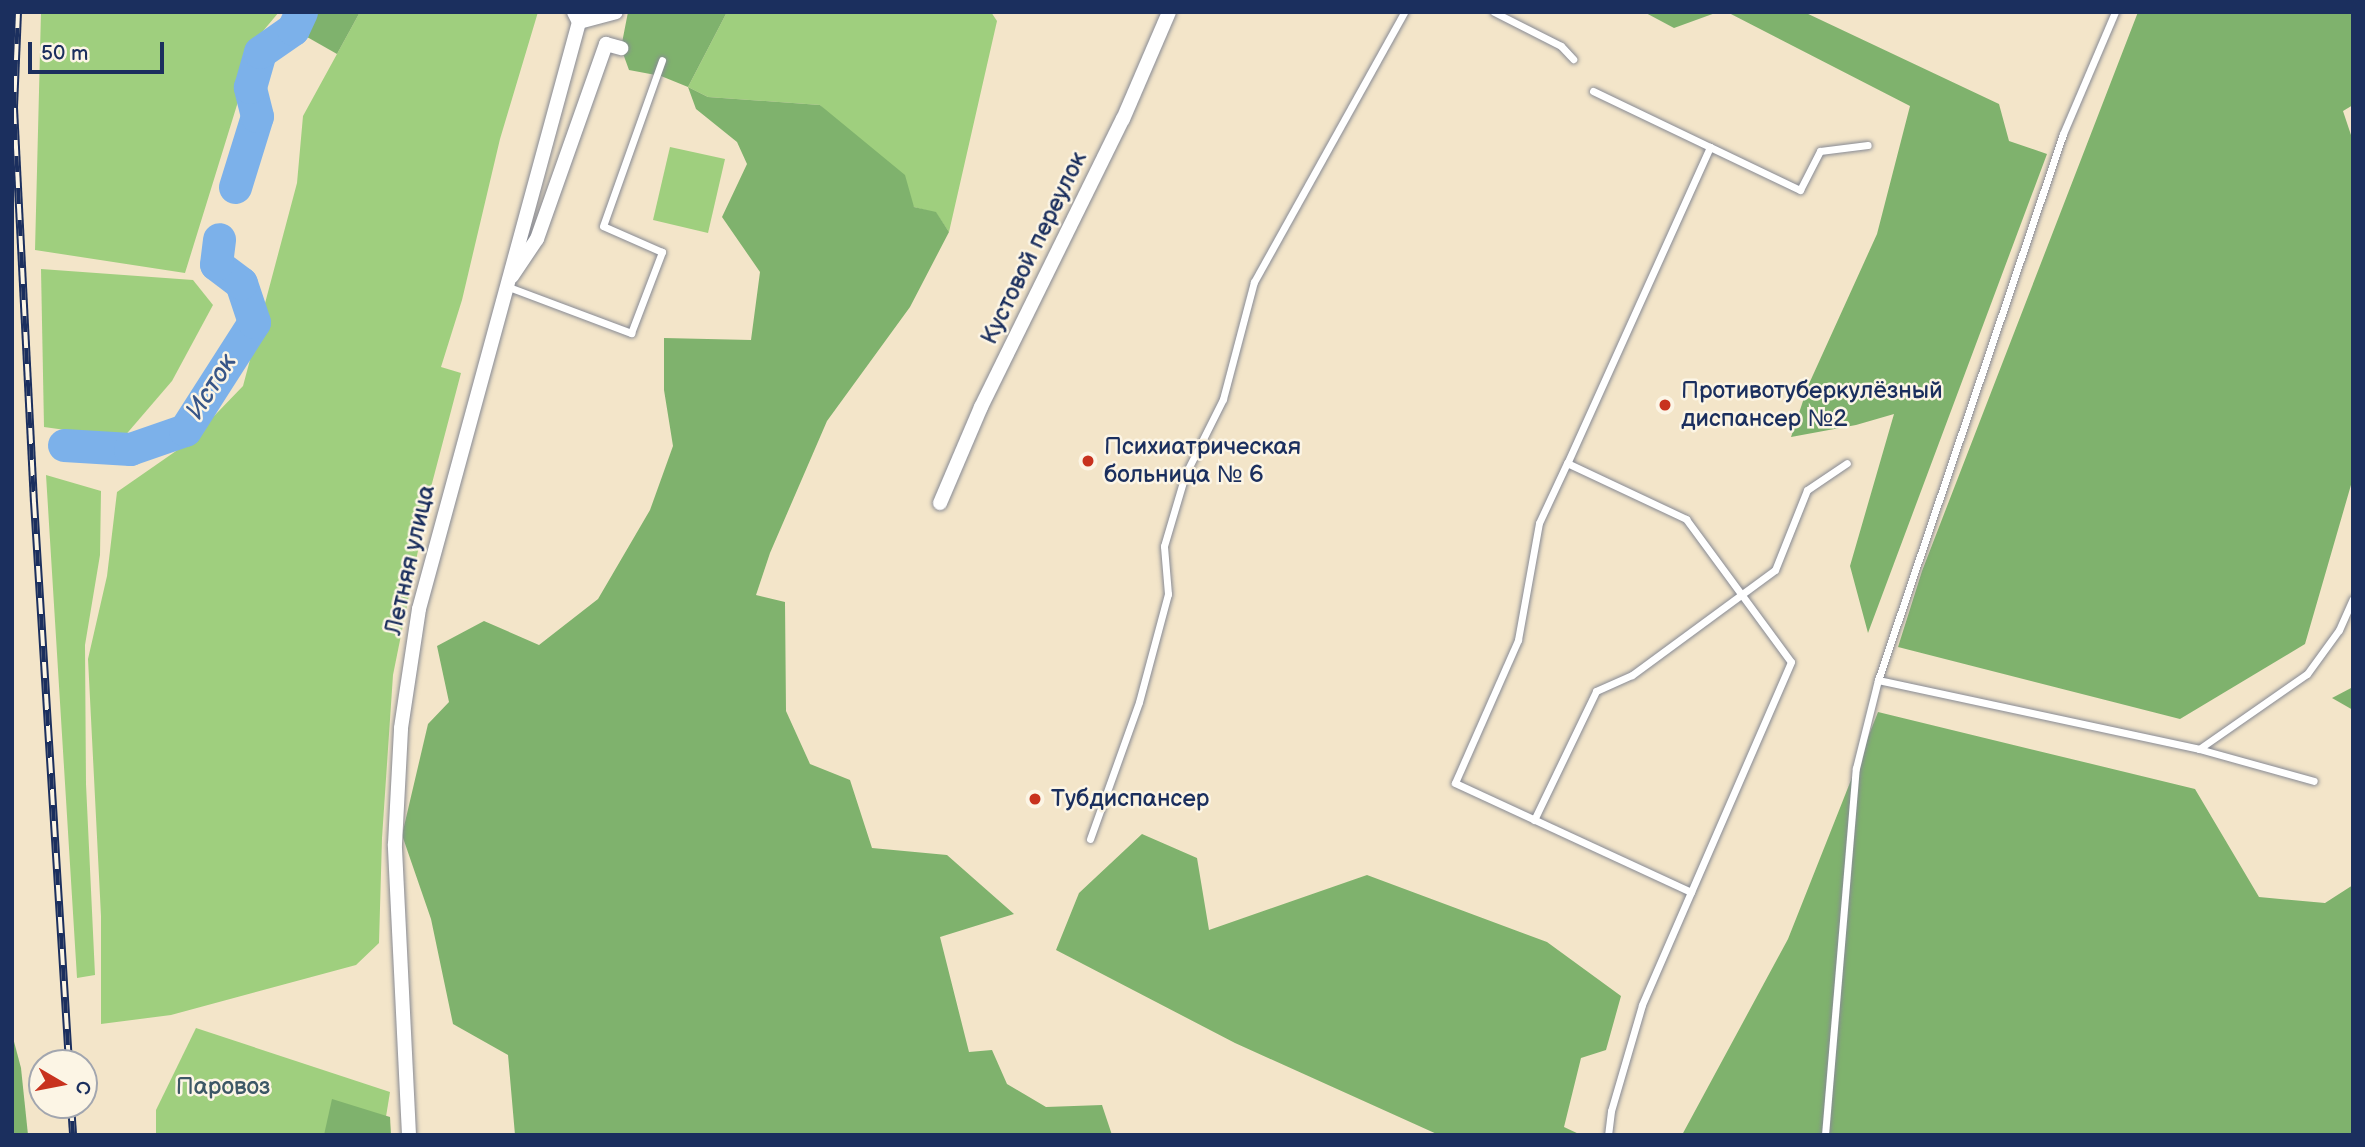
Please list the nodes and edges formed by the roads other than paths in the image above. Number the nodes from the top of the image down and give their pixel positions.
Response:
1 (616, 12) edge
2 (1169, 12) edge
3 (1404, 12) edge
4 (1494, 12) edge
5 (2115, 12) edge
6 (577, 17) edge
7 (621, 48) dead end
8 (1573, 59) dead end
9 (662, 61) dead end
10 (1593, 91) dead end
11 (1868, 145) dead end
12 (1710, 147) junction
13 (505, 286) junction
14 (1567, 463) junction
15 (1847, 463) dead end
16 (940, 503) dead end
17 (1742, 596) junction
18 (2353, 599) edge
19 (1878, 680) junction
20 (2199, 749) junction
21 (2314, 781) dead end
22 (1534, 820) junction
23 (1090, 839) dead end
24 (1691, 892) junction
25 (409, 1135) edge
26 (1608, 1135) edge
27 (1825, 1135) edge

1 - 6 street
2 - 16 street, Кустовой переулок
3 - 23 lane
4 - 8 lane
5 - 19 lane
6 - 13 street, Летняя улица
7 - 13 street
9 - 13 lane
10 - 12 lane
11 - 12 lane
12 - 14 lane
13 - 25 street, Летняя улица
14 - 17 lane
14 - 22 lane
15 - 17 lane
17 - 22 lane
17 - 24 lane
18 - 20 lane
19 - 20 lane
19 - 27 lane
20 - 21 lane
22 - 24 lane
24 - 26 lane

